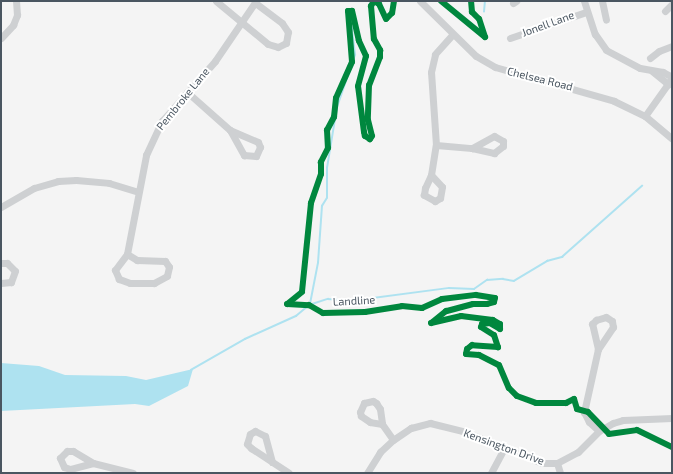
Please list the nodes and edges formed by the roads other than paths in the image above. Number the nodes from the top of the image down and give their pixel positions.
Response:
1 (16, 1) edge
2 (216, 1) edge
3 (420, 1) edge
4 (584, 1) edge
5 (602, 1) edge
6 (255, 2) edge
7 (672, 4) edge
8 (665, 11) dead end
9 (586, 12) junction
10 (606, 20) dead end
11 (242, 23) junction
12 (452, 34) junction
13 (1, 38) edge
14 (510, 38) dead end
15 (672, 46) edge
16 (650, 58) dead end
17 (671, 80) edge
18 (187, 92) junction
19 (645, 116) junction
20 (230, 130) dead end
21 (672, 139) edge
22 (436, 145) junction
23 (472, 148) dead end
24 (431, 175) dead end
25 (138, 192) junction
26 (1, 206) edge
27 (127, 254) junction
28 (1, 263) edge
29 (1, 283) edge
30 (598, 349) dead end
31 (672, 418) edge
32 (382, 424) dead end
33 (599, 431) junction
34 (393, 440) junction
35 (504, 449) junction
36 (272, 462) dead end
37 (93, 463) dead end
38 (557, 463) junction
39 (133, 473) edge
40 (289, 473) edge
41 (367, 473) edge
42 (490, 473) edge
43 (560, 473) edge

1 - 13 street
2 - 11 street
3 - 12 street, Chelsea Road
4 - 9 street
5 - 10 street
6 - 11 street, Pembroke Lane
6 - 11 street
7 - 8 street
9 - 14 street, Jonell Lane
9 - 17 street
11 - 18 street, Pembroke Lane
12 - 19 street, Chelsea Road
12 - 22 street
15 - 16 street
17 - 19 street
18 - 20 street
18 - 25 street, Pembroke Lane
19 - 21 street, Chelsea Road
22 - 23 street
22 - 24 street
25 - 26 street
25 - 27 street, Pembroke Lane
27 - 27 street, Pembroke Lane
28 - 29 street
30 - 33 street
31 - 33 street, Kensington Drive
32 - 34 street
33 - 38 street, Kensington Drive
34 - 35 street, Kensington Drive
34 - 41 street, Kensington Drive
35 - 38 street, Kensington Drive
35 - 42 street
36 - 40 street
37 - 39 street
38 - 43 street

